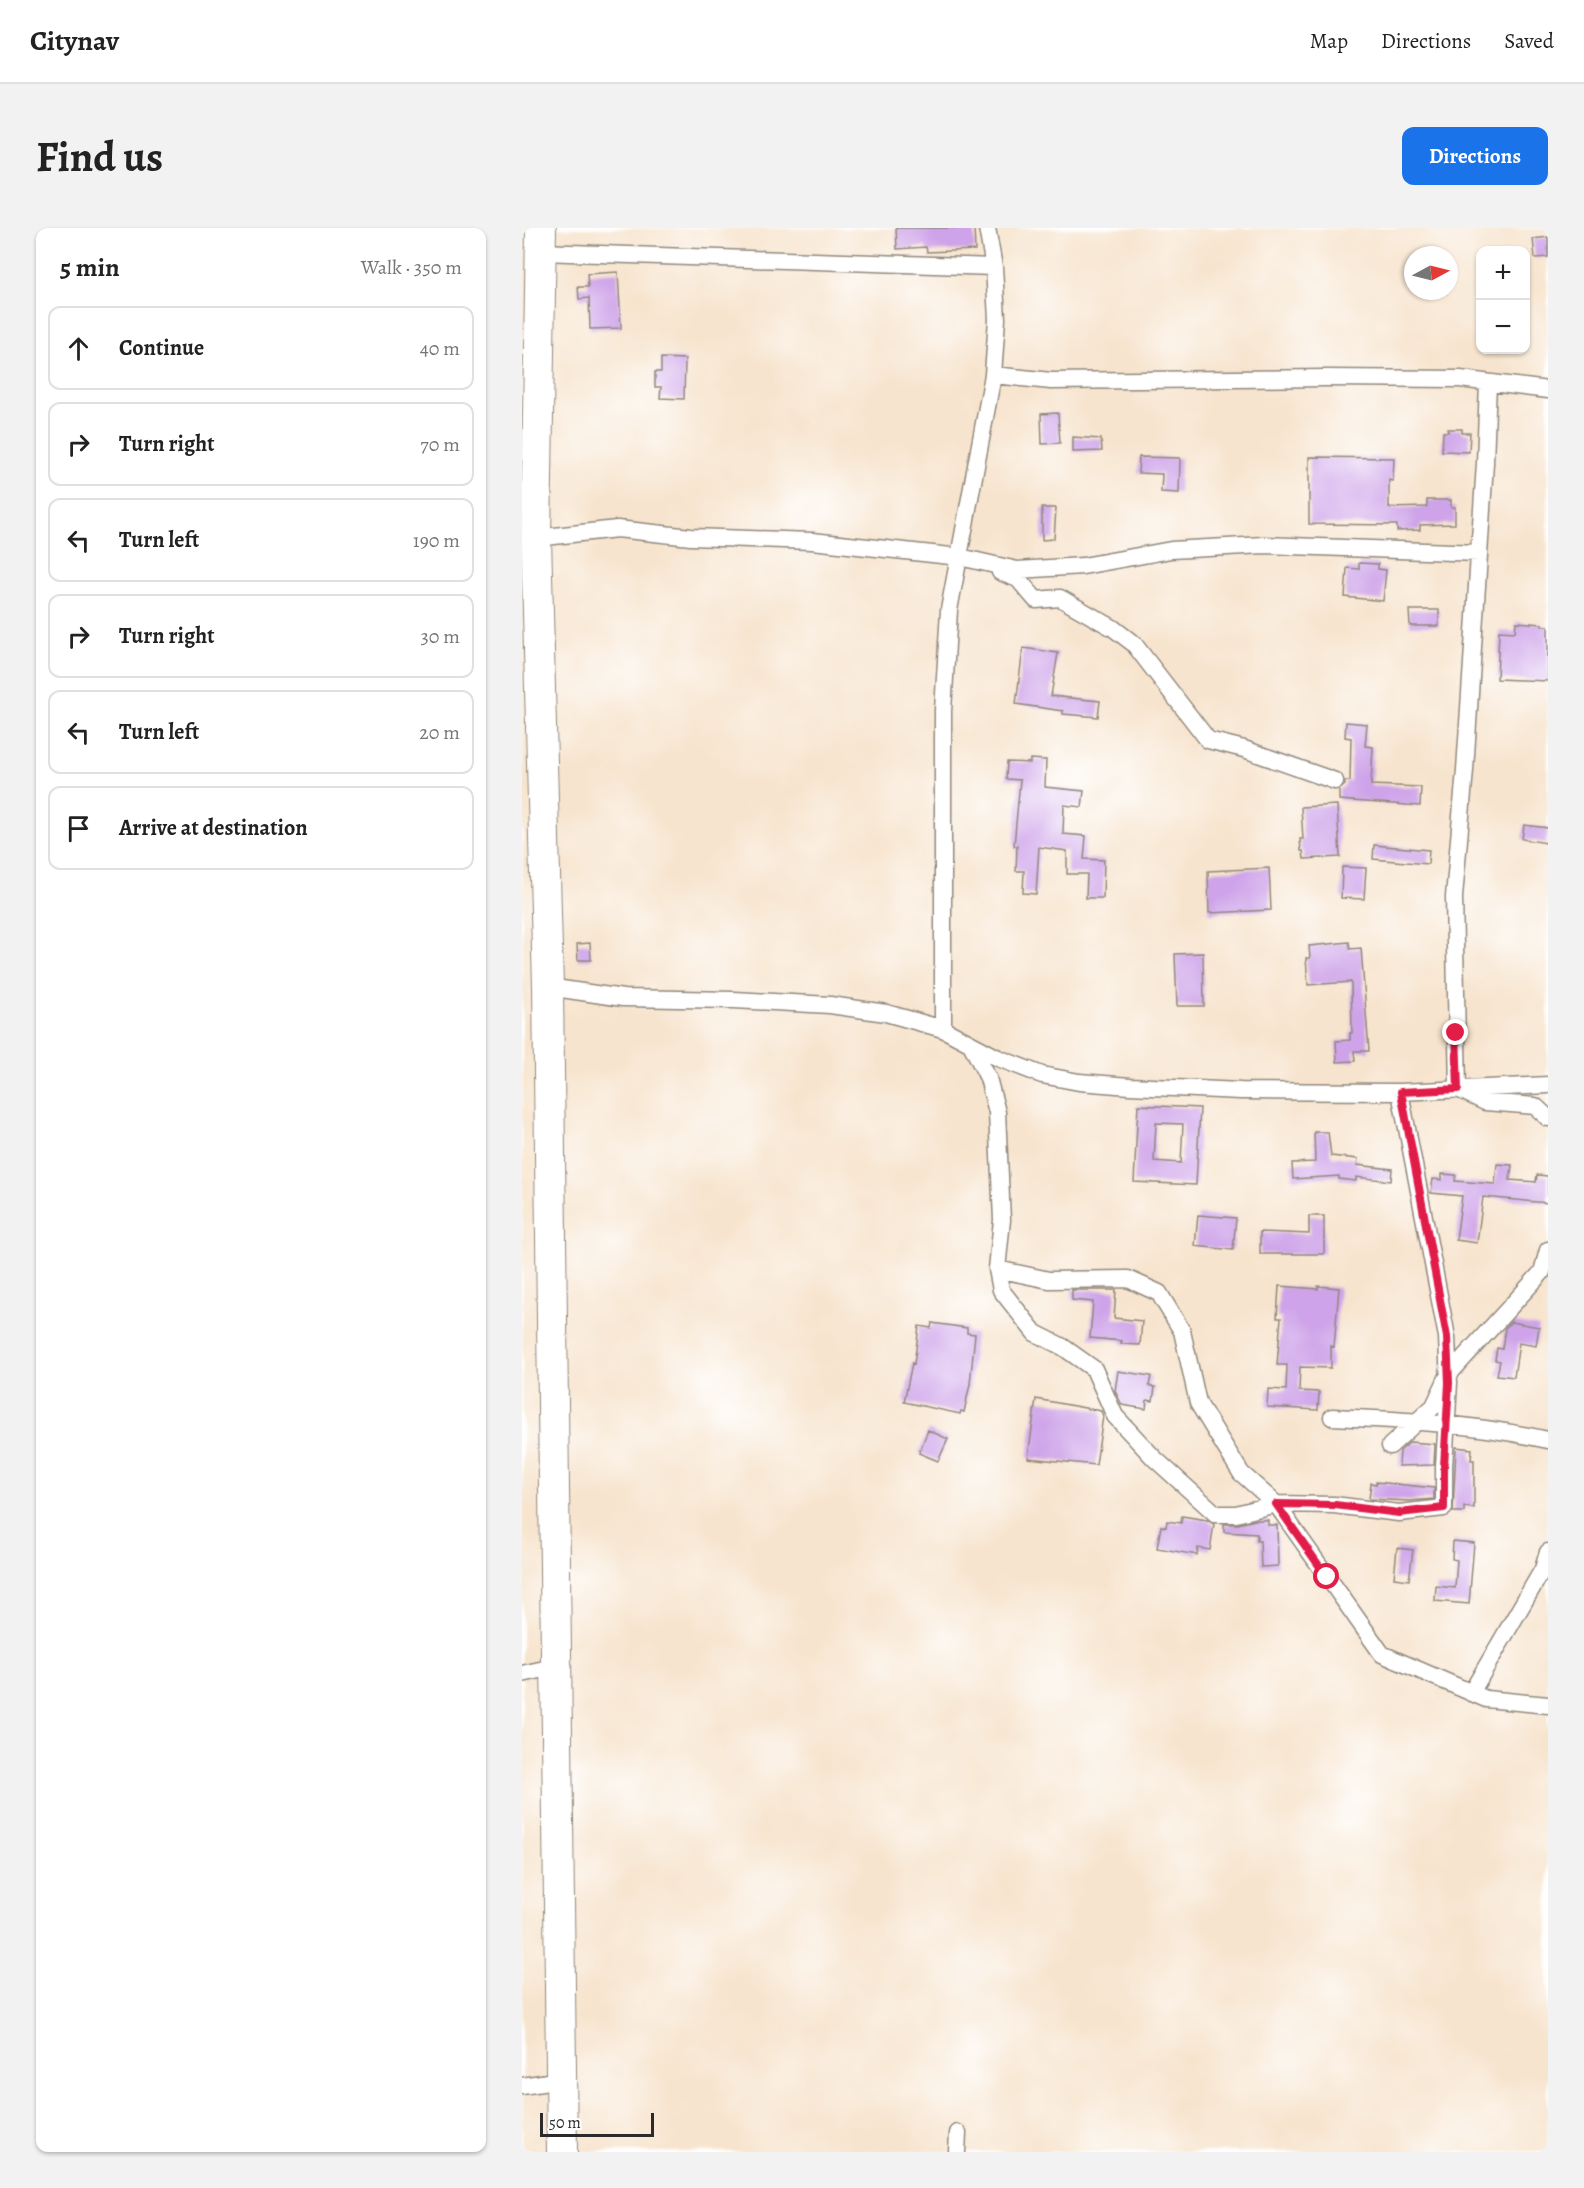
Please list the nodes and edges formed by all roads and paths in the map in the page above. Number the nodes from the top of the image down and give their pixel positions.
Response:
1 (987, 228) edge
2 (541, 240) edge
3 (994, 267) junction
4 (531, 352) edge
5 (993, 375) junction
6 (1488, 382) junction
7 (1548, 390) edge
8 (536, 538) junction
9 (1479, 553) junction
10 (960, 557) junction
11 (1335, 782) dead end
12 (548, 987) junction
13 (943, 1029) junction
14 (972, 1046) junction
15 (1548, 1085) edge
16 (1458, 1089) junction
17 (1401, 1092) junction
18 (1548, 1118) edge
19 (1548, 1250) edge
20 (997, 1269) junction
21 (1449, 1374) junction
22 (1332, 1417) dead end
23 (1418, 1421) junction
24 (1447, 1423) junction
25 (1548, 1440) edge
26 (1390, 1446) dead end
27 (1276, 1504) junction
28 (1548, 1552) edge
29 (558, 1666) junction
30 (522, 1674) edge
31 (1471, 1693) junction
32 (1548, 1705) edge
33 (561, 2080) junction
34 (522, 2086) edge
35 (958, 2133) dead end
36 (562, 2152) edge
37 (957, 2152) edge

1 - 3 street
2 - 3 street
2 - 4 highway
3 - 5 street
4 - 8 highway
5 - 6 street
5 - 10 street
6 - 7 street
6 - 9 street
8 - 10 street
8 - 12 highway
9 - 10 street
9 - 16 street
10 - 11 street
10 - 13 street
12 - 13 street
12 - 29 highway
13 - 14 street
14 - 17 street
14 - 20 street
15 - 16 street
16 - 17 street
16 - 18 street
17 - 21 street
19 - 21 street
20 - 27 street
20 - 27 street
21 - 23 street
21 - 24 street
22 - 23 street
23 - 24 street
23 - 26 street
24 - 25 street
24 - 27 street
27 - 31 street
28 - 31 street
29 - 30 street
29 - 33 highway
31 - 32 street
33 - 34 street
33 - 36 highway
35 - 37 street

